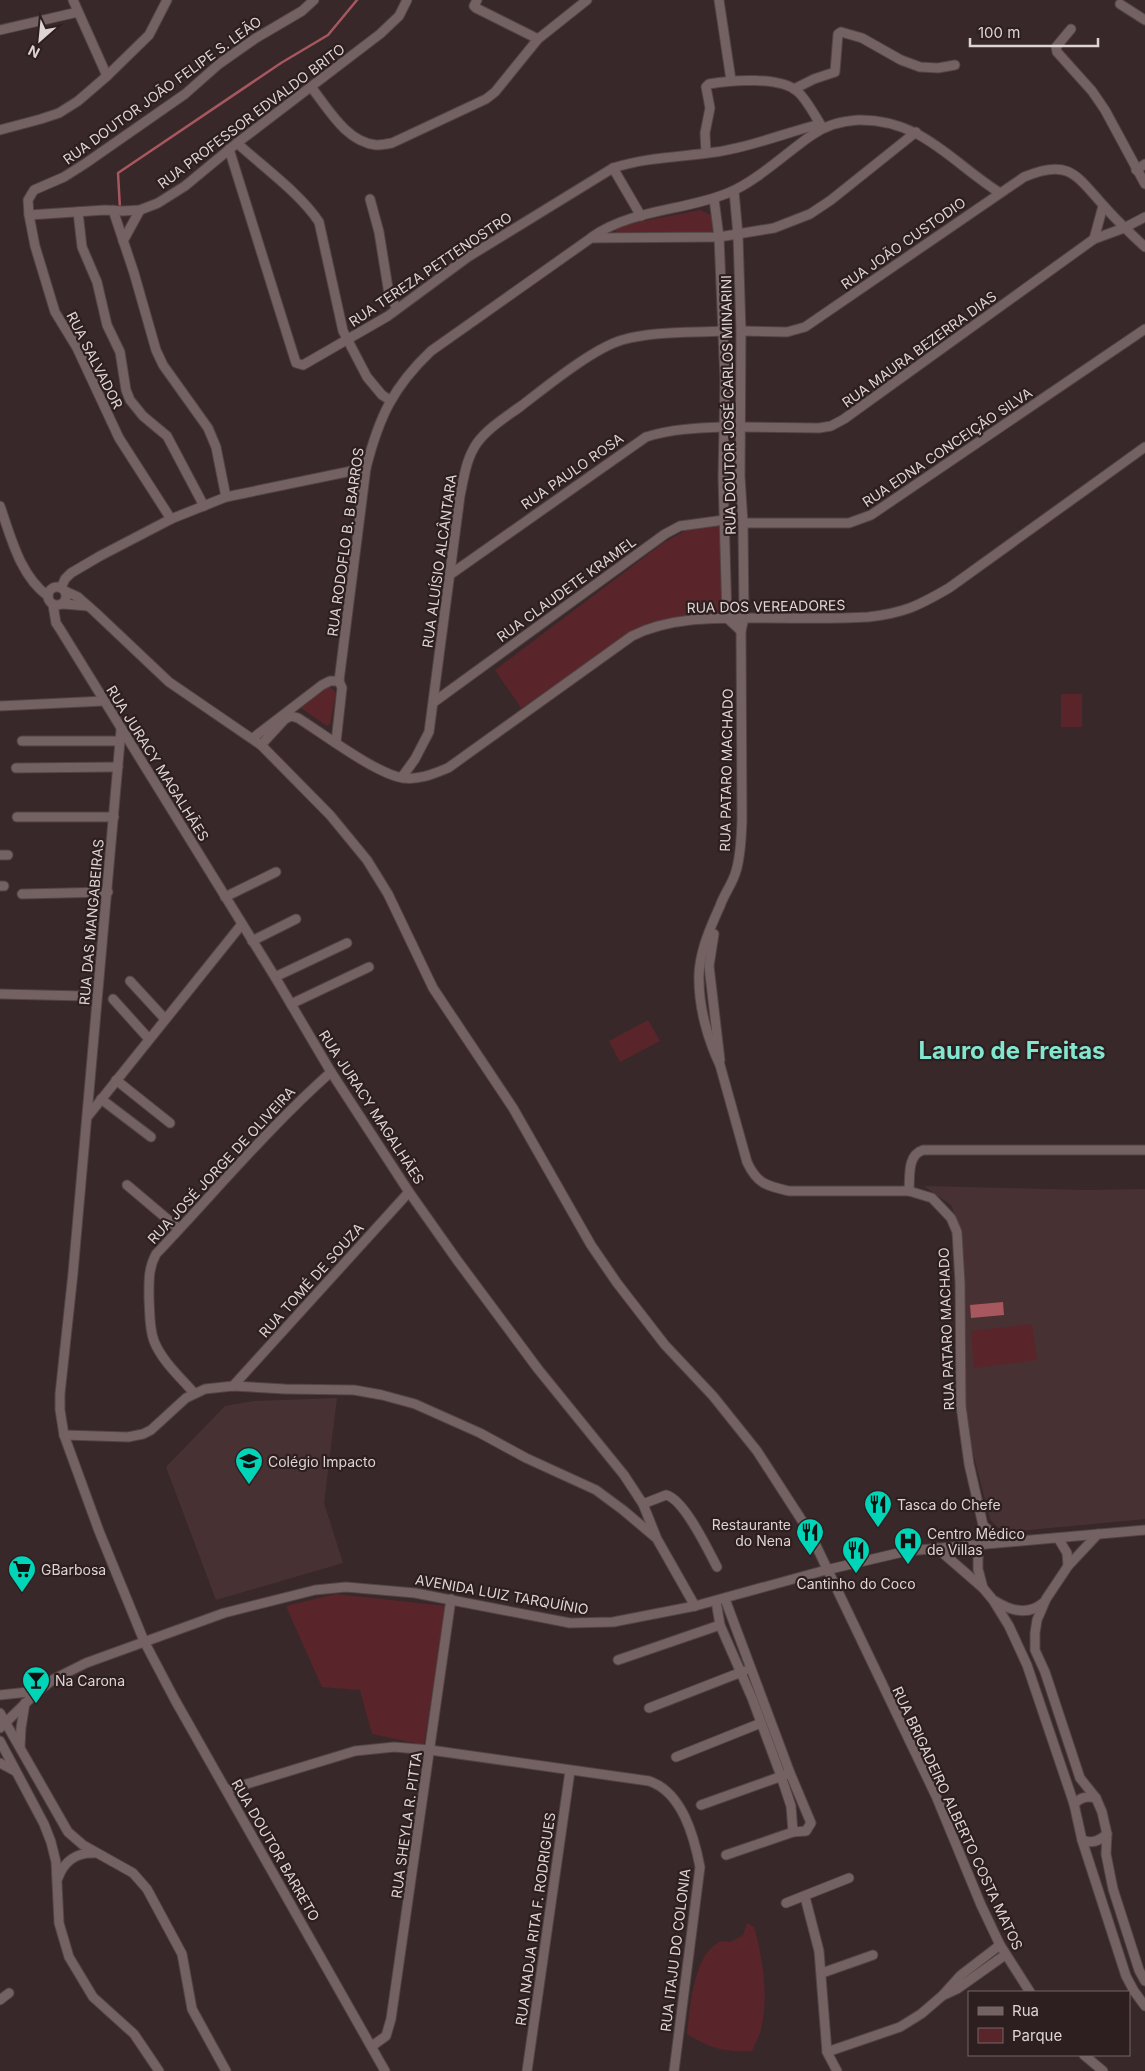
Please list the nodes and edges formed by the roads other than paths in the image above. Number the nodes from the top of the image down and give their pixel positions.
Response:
1 (73, 0) edge
2 (167, 0) edge
3 (314, 0) edge
4 (407, 0) edge
5 (477, 0) edge
6 (587, 0) edge
7 (719, 0) edge
8 (1120, 4) dead end
9 (78, 12) junction
10 (1145, 20) edge
11 (1071, 29) dead end
12 (0, 30) edge
13 (538, 39) junction
14 (955, 65) dead end
15 (107, 76) junction
16 (731, 80) junction
17 (311, 87) junction
18 (794, 89) junction
19 (821, 126) junction
20 (0, 130) edge
21 (916, 132) junction
22 (236, 143) junction
23 (229, 149) junction
24 (706, 153) junction
25 (1145, 164) edge
26 (613, 168) junction
27 (1136, 170) junction
28 (1145, 184) edge
29 (734, 191) junction
30 (1000, 193) junction
31 (370, 199) dead end
32 (714, 199) junction
33 (28, 200) joint
34 (1103, 206) junction
35 (113, 210) junction
36 (140, 210) junction
37 (78, 212) junction
38 (29, 215) junction
39 (641, 216) junction
40 (1145, 217) edge
41 (1124, 228) junction
42 (738, 235) junction
43 (719, 237) junction
44 (591, 238) junction
45 (1094, 239) junction
46 (123, 240) junction
47 (1145, 247) edge
48 (397, 309) junction
49 (1145, 329) edge
50 (724, 331) junction
51 (741, 331) junction
52 (347, 340) junction
53 (725, 381) junction
54 (742, 382) junction
55 (390, 400) junction
56 (724, 427) junction
57 (741, 427) junction
58 (1145, 447) edge
59 (366, 468) junction
60 (740, 476) junction
61 (723, 477) junction
62 (226, 497) junction
63 (0, 506) edge
64 (204, 506) junction
65 (171, 520) junction
66 (724, 520) junction
67 (743, 523) junction
68 (451, 574) junction
69 (63, 590) junction
70 (48, 596) junction
71 (58, 604) junction
72 (88, 606) junction
73 (727, 618) junction
74 (744, 618) junction
75 (741, 632) junction
76 (339, 681) junction
77 (104, 701) junction
78 (434, 702) junction
79 (0, 706) edge
80 (121, 730) junction
81 (253, 738) junction
82 (120, 741) junction
83 (22, 742) dead end
84 (336, 742) junction
85 (261, 746) junction
86 (118, 767) junction
87 (16, 768) dead end
88 (402, 778) junction
89 (17, 817) dead end
90 (114, 817) junction
91 (276, 872) dead end
92 (108, 892) junction
93 (22, 894) dead end
94 (225, 897) junction
95 (720, 904) junction
96 (296, 920) dead end
97 (242, 924) junction
98 (252, 941) junction
99 (347, 943) dead end
100 (369, 966) dead end
101 (275, 978) junction
102 (698, 979) junction
103 (130, 981) dead end
104 (710, 984) junction
105 (0, 994) edge
106 (84, 996) dead end
107 (112, 999) dead end
108 (701, 1003) junction
109 (291, 1004) junction
110 (714, 1007) junction
111 (165, 1019) junction
112 (149, 1039) junction
113 (720, 1065) junction
114 (331, 1072) junction
115 (116, 1080) junction
116 (101, 1099) junction
117 (88, 1116) junction
118 (170, 1123) dead end
119 (151, 1137) dead end
120 (1145, 1150) edge
121 (127, 1184) dead end
122 (909, 1191) junction
123 (409, 1192) junction
124 (179, 1229) junction
125 (233, 1386) junction
126 (194, 1393) junction
127 (64, 1435) junction
128 (642, 1504) junction
129 (983, 1525) junction
130 (1145, 1530) edge
131 (1098, 1534) junction
132 (1058, 1538) junction
133 (657, 1539) junction
134 (999, 1542) junction
135 (979, 1545) junction
136 (937, 1548) junction
137 (978, 1560) junction
138 (1068, 1566) junction
139 (717, 1567) dead end
140 (826, 1570) junction
141 (983, 1588) junction
142 (452, 1599) junction
143 (1046, 1599) junction
144 (721, 1600) junction
145 (993, 1600) junction
146 (695, 1606) junction
147 (720, 1625) junction
148 (740, 1637) junction
149 (726, 1640) junction
150 (144, 1641) junction
151 (618, 1660) dead end
152 (752, 1669) junction
153 (739, 1673) junction
154 (38, 1691) junction
155 (761, 1694) junction
156 (0, 1695) edge
157 (752, 1698) junction
158 (26, 1703) junction
159 (649, 1708) dead end
160 (0, 1713) edge
161 (761, 1723) junction
162 (3, 1725) edge
163 (0, 1741) edge
164 (20, 1747) junction
165 (430, 1750) junction
166 (676, 1756) dead end
167 (0, 1763) edge
168 (15, 1771) junction
169 (570, 1771) junction
170 (786, 1775) junction
171 (227, 1790) junction
172 (1096, 1798) junction
173 (1074, 1804) junction
174 (701, 1805) dead end
175 (44, 1824) junction
176 (63, 1824) junction
177 (793, 1832) junction
178 (1106, 1834) junction
179 (1082, 1840) junction
180 (98, 1854) junction
181 (726, 1856) dead end
182 (849, 1878) dead end
183 (57, 1880) junction
184 (805, 1897) junction
185 (786, 1903) dead end
186 (1000, 1945) junction
187 (874, 1954) dead end
188 (1005, 1955) junction
189 (822, 1973) junction
190 (1145, 1981) edge
191 (1029, 1991) edge
192 (10, 1993) dead end
193 (942, 1996) junction
194 (0, 2000) edge
195 (1145, 2006) edge
196 (372, 2046) junction
197 (827, 2052) junction
198 (1085, 2056) edge
199 (159, 2071) edge
200 (226, 2071) edge
201 (385, 2071) edge
202 (527, 2071) edge
203 (674, 2071) edge
204 (837, 2071) edge
205 (1103, 2071) edge

1 - 9 street
2 - 15 street
3 - 33 street, RUA DOUTOR JOÃO FELIPE S. LEÃO
4 - 17 street, RUA PROFESSOR EDVALDO BRITO
5 - 13 street
6 - 13 street
7 - 16 street
8 - 10 street
9 - 12 street
9 - 15 street
11 - 27 street
13 - 17 street
14 - 18 street
15 - 20 street
16 - 18 street
16 - 24 street
17 - 22 street, RUA PROFESSOR EDVALDO BRITO
18 - 19 street
19 - 21 street, RUA TEREZA PETTENOSTRO
19 - 24 street, RUA TEREZA PETTENOSTRO
19 - 29 street, RUA RODOFLO B. B BARROS
21 - 30 street, RUA TEREZA PETTENOSTRO
21 - 42 street
22 - 23 street, RUA PROFESSOR EDVALDO BRITO
22 - 52 street
23 - 36 street, RUA PROFESSOR EDVALDO BRITO
23 - 52 street, RUA TEREZA PETTENOSTRO
24 - 26 street, RUA TEREZA PETTENOSTRO
25 - 27 street
26 - 39 street
26 - 48 street, RUA TEREZA PETTENOSTRO
27 - 28 street
29 - 32 street, RUA RODOFLO B. B BARROS
29 - 42 street, RUA DOUTOR JOSÉ CARLOS MINARINI
30 - 34 street, RUA JOÃO CUSTODIO
30 - 51 street, RUA JOÃO CUSTODIO
31 - 48 street
32 - 39 street, RUA RODOFLO B. B BARROS
32 - 43 street, RUA DOUTOR JOSÉ CARLOS MINARINI
33 - 38 street, RUA SALVADOR
34 - 41 street
34 - 45 street
35 - 36 street, RUA PROFESSOR EDVALDO BRITO
35 - 37 street, RUA PROFESSOR EDVALDO BRITO
35 - 46 street
36 - 46 street
37 - 38 street, RUA PROFESSOR EDVALDO BRITO
37 - 64 street
38 - 65 street, RUA SALVADOR
39 - 44 street, RUA RODOFLO B. B BARROS
40 - 41 street, RUA MAURA BEZERRA DIAS
41 - 45 street, RUA MAURA BEZERRA DIAS
41 - 47 street
42 - 43 street
42 - 51 street, RUA DOUTOR JOSÉ CARLOS MINARINI
43 - 44 street
43 - 50 street, RUA DOUTOR JOSÉ CARLOS MINARINI
44 - 55 street, RUA RODOFLO B. B BARROS
45 - 57 street, RUA MAURA BEZERRA DIAS
46 - 62 street
48 - 52 street, RUA TEREZA PETTENOSTRO
49 - 67 street, RUA EDNA CONCEIÇÃO SILVA
50 - 53 street, RUA DOUTOR JOSÉ CARLOS MINARINI
50 - 68 street, RUA ALUÍSIO ALCÂNTARA
51 - 54 street, RUA DOUTOR JOSÉ CARLOS MINARINI
52 - 55 street
53 - 54 street
53 - 56 street, RUA DOUTOR JOSÉ CARLOS MINARINI
54 - 57 street, RUA DOUTOR JOSÉ CARLOS MINARINI
55 - 59 street, RUA RODOFLO B. B BARROS
56 - 61 street, RUA DOUTOR JOSÉ CARLOS MINARINI
56 - 68 street, RUA PAULO ROSA
57 - 60 street, RUA DOUTOR JOSÉ CARLOS MINARINI
58 - 74 street, RUA DOS VEREADORES
59 - 62 street
59 - 76 street, RUA RODOFLO B. B BARROS
60 - 61 street
60 - 67 street, RUA DOUTOR JOSÉ CARLOS MINARINI
61 - 66 street, RUA DOUTOR JOSÉ CARLOS MINARINI
62 - 64 street
63 - 70 street
64 - 65 street
65 - 69 street
66 - 73 street, RUA DOUTOR JOSÉ CARLOS MINARINI
66 - 78 street, RUA CLAUDETE KRAMEL
67 - 74 street, RUA DOUTOR JOSÉ CARLOS MINARINI
68 - 78 street, RUA ALUÍSIO ALCÂNTARA
69 - 70 street
69 - 71 street
69 - 72 street, RUA BRIGADEIRO ALBERTO COSTA MATOS
70 - 71 street
71 - 72 street
71 - 77 street, RUA JURACY MAGALHÃES
72 - 81 street, RUA BRIGADEIRO ALBERTO COSTA MATOS
73 - 74 street, RUA DOS VEREADORES
73 - 75 street
73 - 88 street, RUA DOS VEREADORES
74 - 75 street, RUA PATARO MACHADO
75 - 95 street, RUA PATARO MACHADO
76 - 81 street
76 - 84 street, RUA RODOFLO B. B BARROS
77 - 79 street
77 - 80 street, RUA JURACY MAGALHÃES
78 - 88 street, RUA ALUÍSIO ALCÂNTARA
80 - 82 street, RUA DAS MANGABEIRAS
80 - 94 street, RUA JURACY MAGALHÃES
81 - 85 street, RUA BRIGADEIRO ALBERTO COSTA MATOS
82 - 83 street
82 - 86 street, RUA DAS MANGABEIRAS
84 - 85 street, RUA DOS VEREADORES
84 - 88 street, RUA DOS VEREADORES
85 - 140 street, RUA BRIGADEIRO ALBERTO COSTA MATOS
86 - 87 street
86 - 90 street, RUA DAS MANGABEIRAS
89 - 90 street
90 - 92 street, RUA DAS MANGABEIRAS
91 - 94 street
92 - 93 street
92 - 117 street, RUA DAS MANGABEIRAS
94 - 97 street, RUA JURACY MAGALHÃES
95 - 102 street, RUA PATARO MACHADO
95 - 104 street, RUA PATARO MACHADO
96 - 98 street
97 - 98 street, RUA JURACY MAGALHÃES
97 - 111 street
98 - 101 street, RUA JURACY MAGALHÃES
99 - 101 street
100 - 109 street
101 - 109 street, RUA JURACY MAGALHÃES
102 - 104 street
102 - 108 street, RUA PATARO MACHADO
103 - 111 street
104 - 110 street, RUA PATARO MACHADO
105 - 106 street
107 - 112 street
108 - 110 street
108 - 113 street, RUA PATARO MACHADO
109 - 114 street, RUA JURACY MAGALHÃES
110 - 113 street, RUA PATARO MACHADO
111 - 112 street
112 - 115 street
113 - 122 street, RUA PATARO MACHADO
114 - 123 street, RUA JURACY MAGALHÃES
114 - 124 street, RUA JOSÉ JORGE DE OLIVEIRA
115 - 116 street
115 - 118 street
116 - 117 street
116 - 119 street
117 - 127 street, RUA DAS MANGABEIRAS
120 - 122 street
121 - 124 street
122 - 129 street, RUA PATARO MACHADO
123 - 125 street, RUA TOMÉ DE SOUZA
123 - 128 street, RUA JURACY MAGALHÃES
124 - 126 street, RUA JOSÉ JORGE DE OLIVEIRA
125 - 126 street
125 - 133 street
126 - 127 street
127 - 150 street, RUA DOUTOR BARRETO
128 - 133 street, RUA JURACY MAGALHÃES
128 - 139 street
129 - 134 street
129 - 135 street, RUA PATARO MACHADO
130 - 131 street, AVENIDA LUIZ TARQUÍNIO
131 - 132 street, AVENIDA LUIZ TARQUÍNIO
131 - 138 street
132 - 134 street, AVENIDA LUIZ TARQUÍNIO
132 - 138 street
133 - 146 street, RUA JURACY MAGALHÃES
134 - 135 street, AVENIDA LUIZ TARQUÍNIO
134 - 137 street
135 - 136 street, AVENIDA LUIZ TARQUÍNIO
135 - 137 street, RUA PATARO MACHADO
136 - 140 street, AVENIDA LUIZ TARQUÍNIO
136 - 141 street
137 - 141 street
138 - 143 street
140 - 144 street, AVENIDA LUIZ TARQUÍNIO
140 - 186 street, RUA BRIGADEIRO ALBERTO COSTA MATOS
141 - 145 street
142 - 146 street, AVENIDA LUIZ TARQUÍNIO
142 - 150 street, AVENIDA LUIZ TARQUÍNIO
142 - 165 street, RUA SHEYLA R. PITTA
143 - 145 street
143 - 172 street
144 - 146 street, AVENIDA LUIZ TARQUÍNIO
144 - 147 street
144 - 148 street
145 - 173 street
147 - 149 street
147 - 151 street
148 - 149 street
148 - 152 street
149 - 153 street
150 - 154 street, AVENIDA LUIZ TARQUÍNIO
150 - 171 street, RUA DOUTOR BARRETO
152 - 153 street
152 - 155 street
153 - 157 street
153 - 159 street
154 - 156 street
154 - 158 street, AVENIDA LUIZ TARQUÍNIO
155 - 157 street
155 - 170 street
157 - 161 street
158 - 162 street, AVENIDA LUIZ TARQUÍNIO
158 - 164 street
160 - 162 street
161 - 166 street
161 - 170 street
162 - 164 street
163 - 168 street
164 - 176 street
165 - 169 street, RUA ITAJU DO COLONIA
165 - 171 street, RUA ITAJU DO COLONIA
165 - 196 street, RUA SHEYLA R. PITTA
167 - 168 street
168 - 175 street
169 - 202 street, RUA NADJA RITA F. RODRIGUES
169 - 203 street, RUA ITAJU DO COLONIA
170 - 174 street
170 - 177 street
170 - 177 street
171 - 196 street, RUA DOUTOR BARRETO
172 - 173 street
172 - 178 street
173 - 179 street
175 - 176 street
175 - 183 street
176 - 180 street
177 - 181 street
178 - 179 street
178 - 190 street
179 - 195 street
180 - 183 street
180 - 200 street
182 - 184 street
183 - 199 street
184 - 185 street
184 - 189 street
186 - 188 street, RUA BRIGADEIRO ALBERTO COSTA MATOS
186 - 193 street
187 - 189 street
188 - 191 street, RUA BRIGADEIRO ALBERTO COSTA MATOS
188 - 193 street
189 - 197 street
192 - 194 street
193 - 197 street
196 - 201 street, RUA DOUTOR BARRETO
197 - 204 street
198 - 205 street

